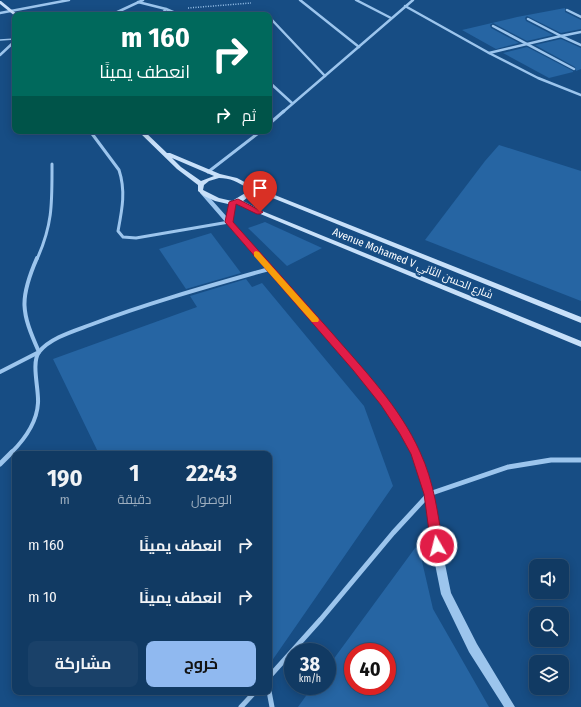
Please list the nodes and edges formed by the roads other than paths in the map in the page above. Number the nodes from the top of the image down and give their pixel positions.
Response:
1 (6, 0) edge
2 (69, 0) edge
3 (143, 0) edge
4 (300, 0) edge
5 (356, 0) edge
6 (413, 0) edge
7 (0, 2) edge
8 (138, 2) junction
9 (405, 6) junction
10 (9, 9) junction
11 (166, 9) junction
12 (567, 10) dead end
13 (12, 12) edge
14 (117, 12) edge
15 (164, 12) edge
16 (173, 12) edge
17 (0, 13) edge
18 (581, 17) edge
19 (391, 18) junction
20 (528, 19) dead end
21 (272, 20) edge
22 (493, 26) dead end
23 (581, 32) edge
24 (562, 36) junction
25 (0, 40) edge
26 (12, 40) edge
27 (12, 43) edge
28 (527, 44) junction
29 (581, 45) edge
30 (359, 47) junction
31 (489, 53) junction
32 (0, 55) edge
33 (574, 69) dead end
34 (325, 76) junction
35 (272, 85) edge
36 (581, 95) edge
37 (292, 103) junction
38 (272, 121) edge
39 (92, 134) edge
40 (144, 134) edge
41 (256, 134) edge
42 (163, 152) junction
43 (52, 164) dead end
44 (208, 172) junction
45 (219, 176) junction
46 (201, 184) junction
47 (250, 187) junction
48 (202, 192) junction
49 (236, 202) junction
50 (229, 222) junction
51 (269, 269) junction
52 (581, 320) edge
53 (581, 344) edge
54 (39, 352) junction
55 (0, 372) edge
56 (13, 451) edge
57 (12, 452) edge
58 (581, 460) edge
59 (0, 464) edge
60 (429, 494) junction
61 (272, 674) edge
62 (252, 695) edge
63 (270, 695) edge
64 (240, 707) edge
65 (272, 707) edge
66 (510, 707) edge

1 - 10 main road
2 - 10 street
3 - 8 street
4 - 30 street
5 - 19 street
6 - 9 street
7 - 10 main road
8 - 11 street
8 - 14 street
9 - 19 street
9 - 31 street
10 - 13 main road
10 - 17 street
11 - 15 street
11 - 16 street
12 - 18 street
19 - 30 street
20 - 24 street
21 - 34 street
22 - 28 street
23 - 24 street
24 - 28 street
24 - 29 street
25 - 26 lane
27 - 32 street
28 - 31 street
28 - 33 street
30 - 34 street
31 - 36 street
34 - 37 street
35 - 37 street
37 - 38 street
39 - 50 street
40 - 42 main road
41 - 44 street
42 - 44 main road
42 - 46 main road
43 - 54 street
44 - 45 main road
45 - 46 main road
45 - 47 main road, Avenue Mohamed V شارع الحسن الثاني
46 - 48 main road
47 - 49 main road
47 - 52 main road, Avenue Mohamed V شارع الحسن الثاني
48 - 49 main road, Avenue Mohamed V شارع الحسن الثاني
48 - 50 street
49 - 50 street
49 - 53 main road, Avenue Mohamed V شارع الحسن الثاني
50 - 51 street
51 - 54 street
51 - 60 street
54 - 55 street
54 - 56 street
57 - 59 street
58 - 60 street
60 - 61 street
60 - 66 street
62 - 64 street
63 - 65 street

